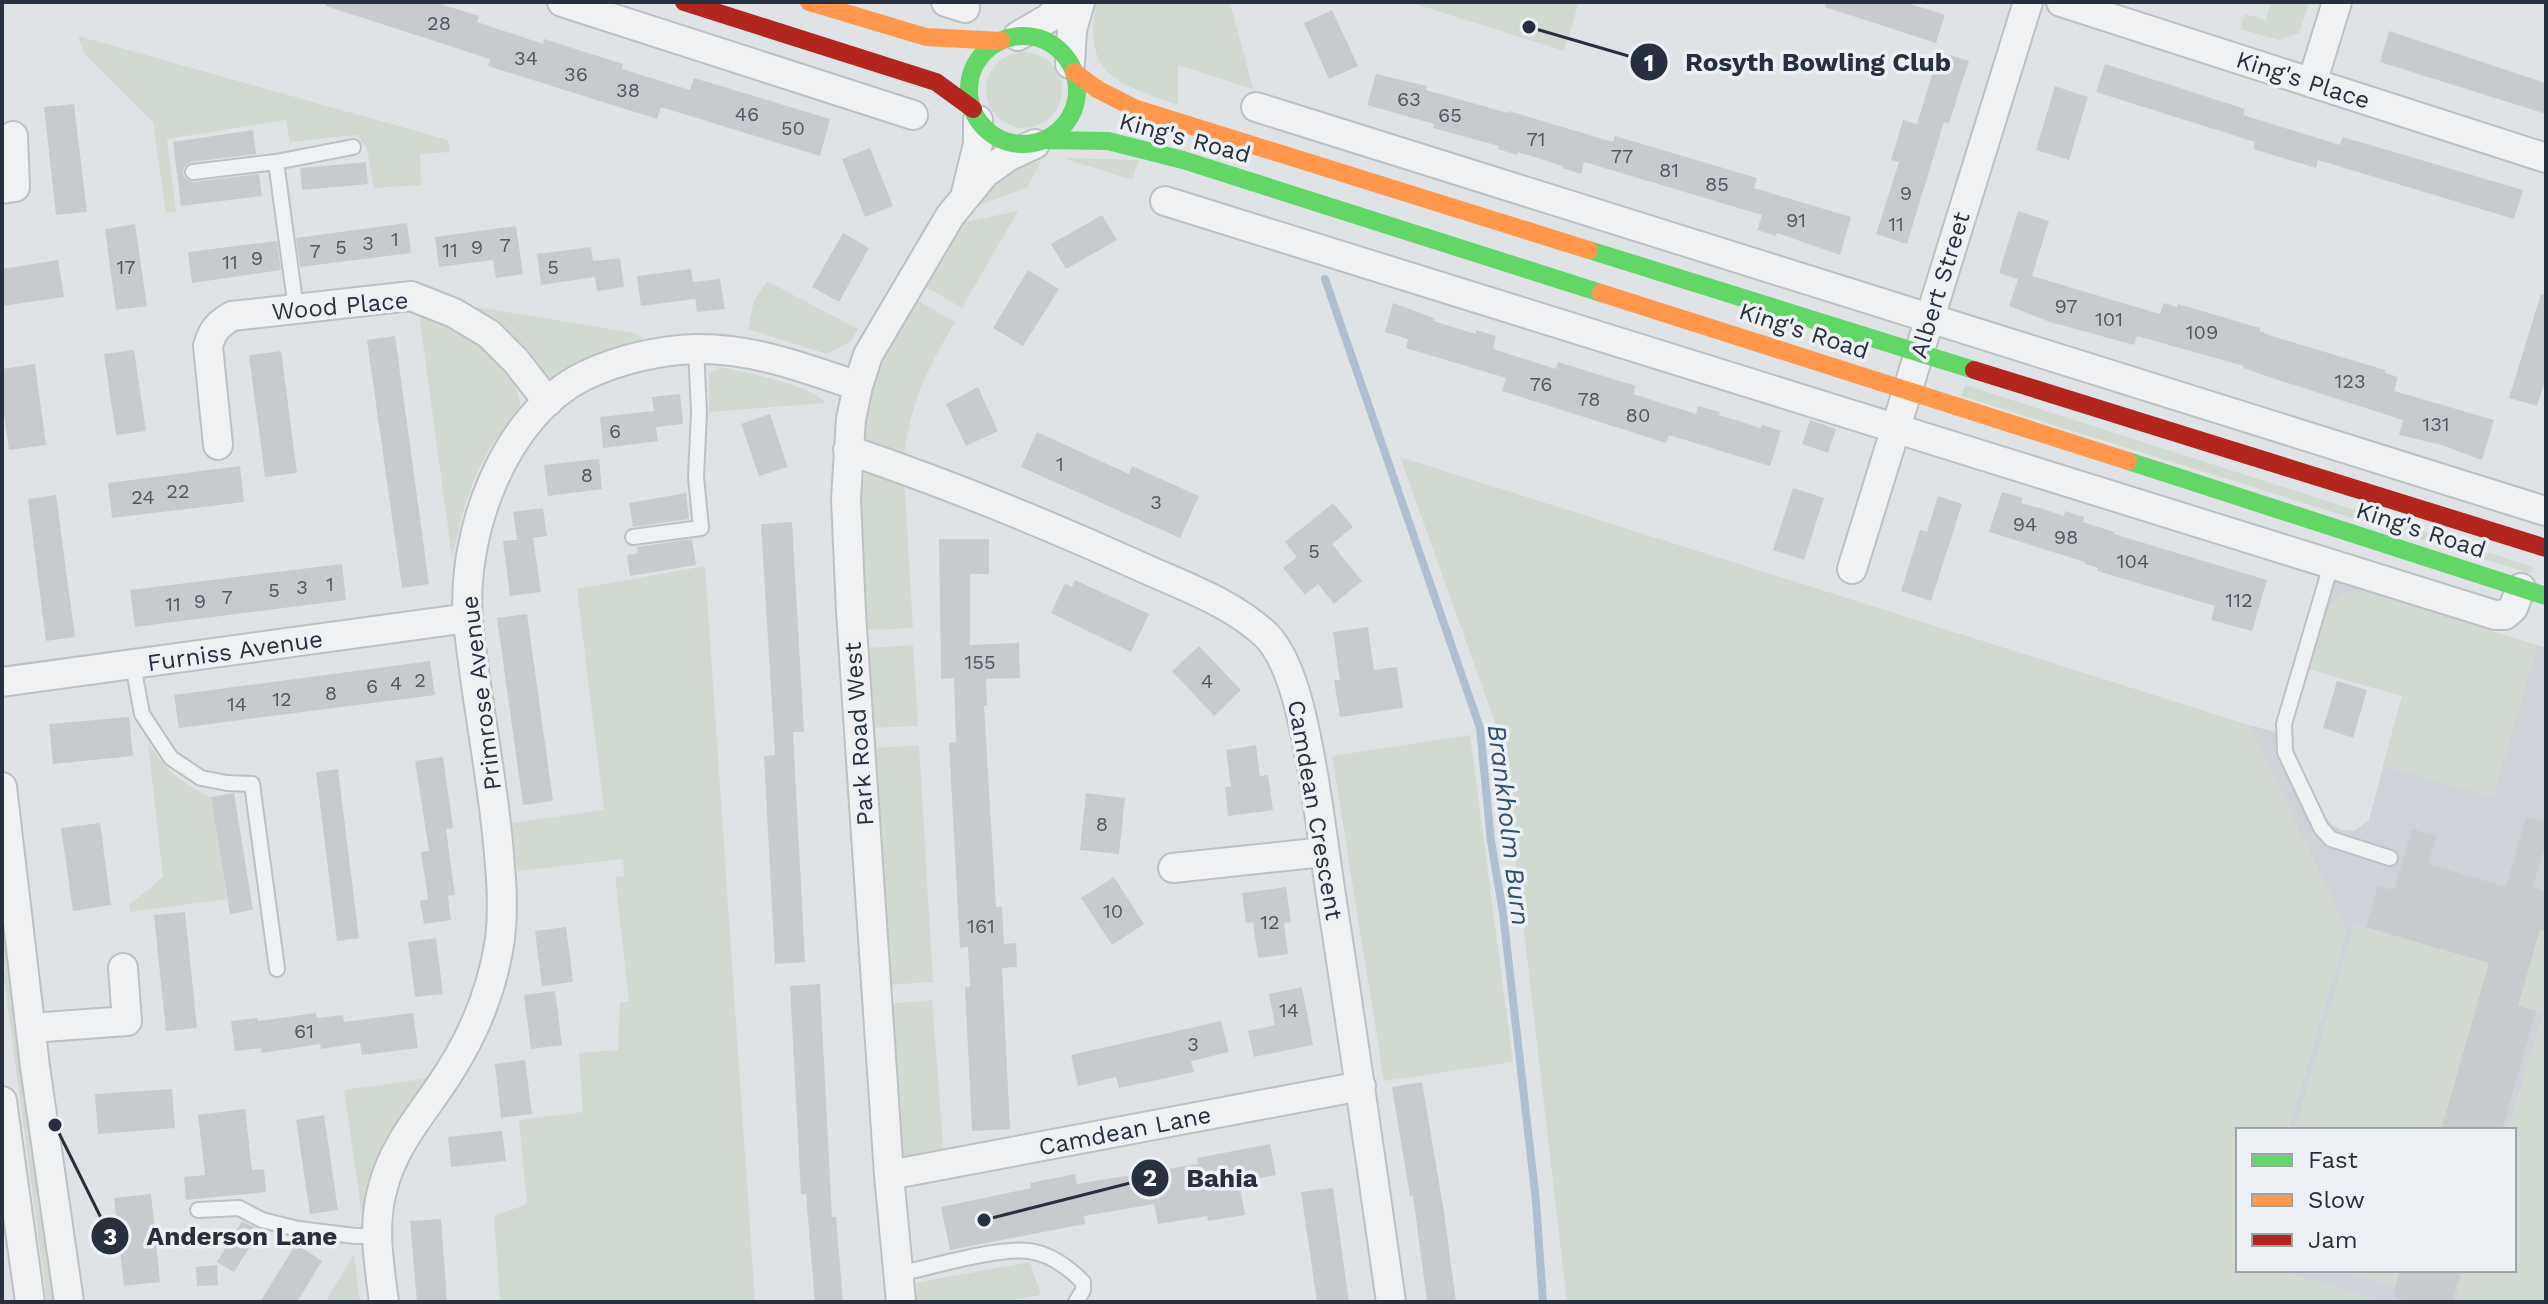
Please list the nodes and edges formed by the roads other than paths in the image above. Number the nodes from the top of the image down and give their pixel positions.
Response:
1 (562, 2) edge
2 (684, 2) edge
3 (809, 2) edge
4 (1066, 2) edge
5 (1080, 2) edge
6 (2028, 2) edge
7 (2061, 2) edge
8 (2337, 2) edge
9 (879, 13) edge
10 (1010, 39) junction
11 (825, 47) junction
12 (1072, 68) junction
13 (814, 83) junction
14 (2312, 83) junction
15 (1256, 107) dead end
16 (976, 114) junction
17 (913, 115) dead end
18 (1289, 117) junction
19 (13, 136) dead end
20 (1039, 142) junction
21 (353, 147) dead end
22 (1277, 151) junction
23 (2546, 158) edge
24 (276, 162) junction
25 (193, 172) dead end
26 (1244, 179) junction
27 (2, 189) edge
28 (966, 194) junction
29 (1165, 201) dead end
30 (1233, 221) junction
31 (296, 309) junction
32 (1930, 319) junction
33 (696, 349) junction
34 (1919, 352) junction
35 (858, 386) junction
36 (1908, 390) junction
37 (548, 402) junction
38 (1896, 429) junction
39 (218, 445) dead end
40 (848, 450) junction
41 (2545, 509) edge
42 (633, 537) dead end
43 (2540, 546) edge
44 (2331, 565) junction
45 (1852, 569) dead end
46 (2533, 592) edge
47 (468, 618) junction
48 (133, 665) junction
49 (2, 682) edge
50 (2, 787) edge
51 (6, 843) edge
52 (1324, 852) junction
53 (2390, 858) dead end
54 (1173, 868) dead end
55 (123, 968) dead end
56 (277, 969) dead end
57 (31, 1028) junction
58 (1361, 1086) junction
59 (2, 1101) edge
60 (889, 1175) junction
61 (198, 1210) dead end
62 (376, 1236) junction
63 (900, 1288) edge
64 (30, 1302) edge
65 (69, 1302) edge
66 (384, 1302) edge
67 (1076, 1302) edge
68 (1391, 1302) edge

1 - 13 street
2 - 11 main road, King's Road
3 - 9 main road, King's Road
4 - 10 street
5 - 12 street
6 - 32 street, Albert Street
7 - 14 street, King's Place
8 - 14 street
9 - 10 main road, King's Road
10 - 12 main road, King's Road
10 - 16 main road
11 - 13 street
11 - 16 main road, King's Road
12 - 20 main road
12 - 22 main road, King's Road
13 - 17 street
14 - 23 street, King's Place
15 - 18 street
16 - 20 main road, King's Road
16 - 28 street, Park Road West
18 - 22 street
18 - 32 street
19 - 27 street
20 - 26 main road, King's Road
20 - 28 street, Park Road West
21 - 24 lane
22 - 34 main road, King's Road
24 - 25 lane
24 - 31 lane
26 - 30 street
26 - 36 main road, King's Road
28 - 35 street, Park Road West
29 - 30 street
30 - 38 street
31 - 37 street, Wood Place
31 - 39 street, Wood Place
32 - 34 street, Albert Street
32 - 41 street
33 - 35 street, Primrose Avenue
33 - 37 street, Primrose Avenue
33 - 42 lane
34 - 36 street, Albert Street
34 - 43 main road, King's Road
35 - 40 street, Park Road West
36 - 38 street, Albert Street
36 - 46 main road, King's Road
37 - 47 street, Primrose Avenue
38 - 44 street
38 - 45 street, Albert Street
40 - 52 street, Camdean Crescent
40 - 60 street, Park Road West
41 - 43 street
44 - 46 street
44 - 53 lane
47 - 48 street, Furniss Avenue
47 - 62 street, Primrose Avenue
48 - 49 street, Furniss Avenue
48 - 56 lane
50 - 51 street
51 - 57 street
52 - 54 street
52 - 58 street, Camdean Crescent
55 - 57 street
57 - 65 street
58 - 60 street, Camdean Lane
58 - 68 street, Camdean Crescent
59 - 64 street
60 - 63 street, Park Road West
61 - 62 lane
62 - 66 street, Primrose Avenue
63 - 67 lane

